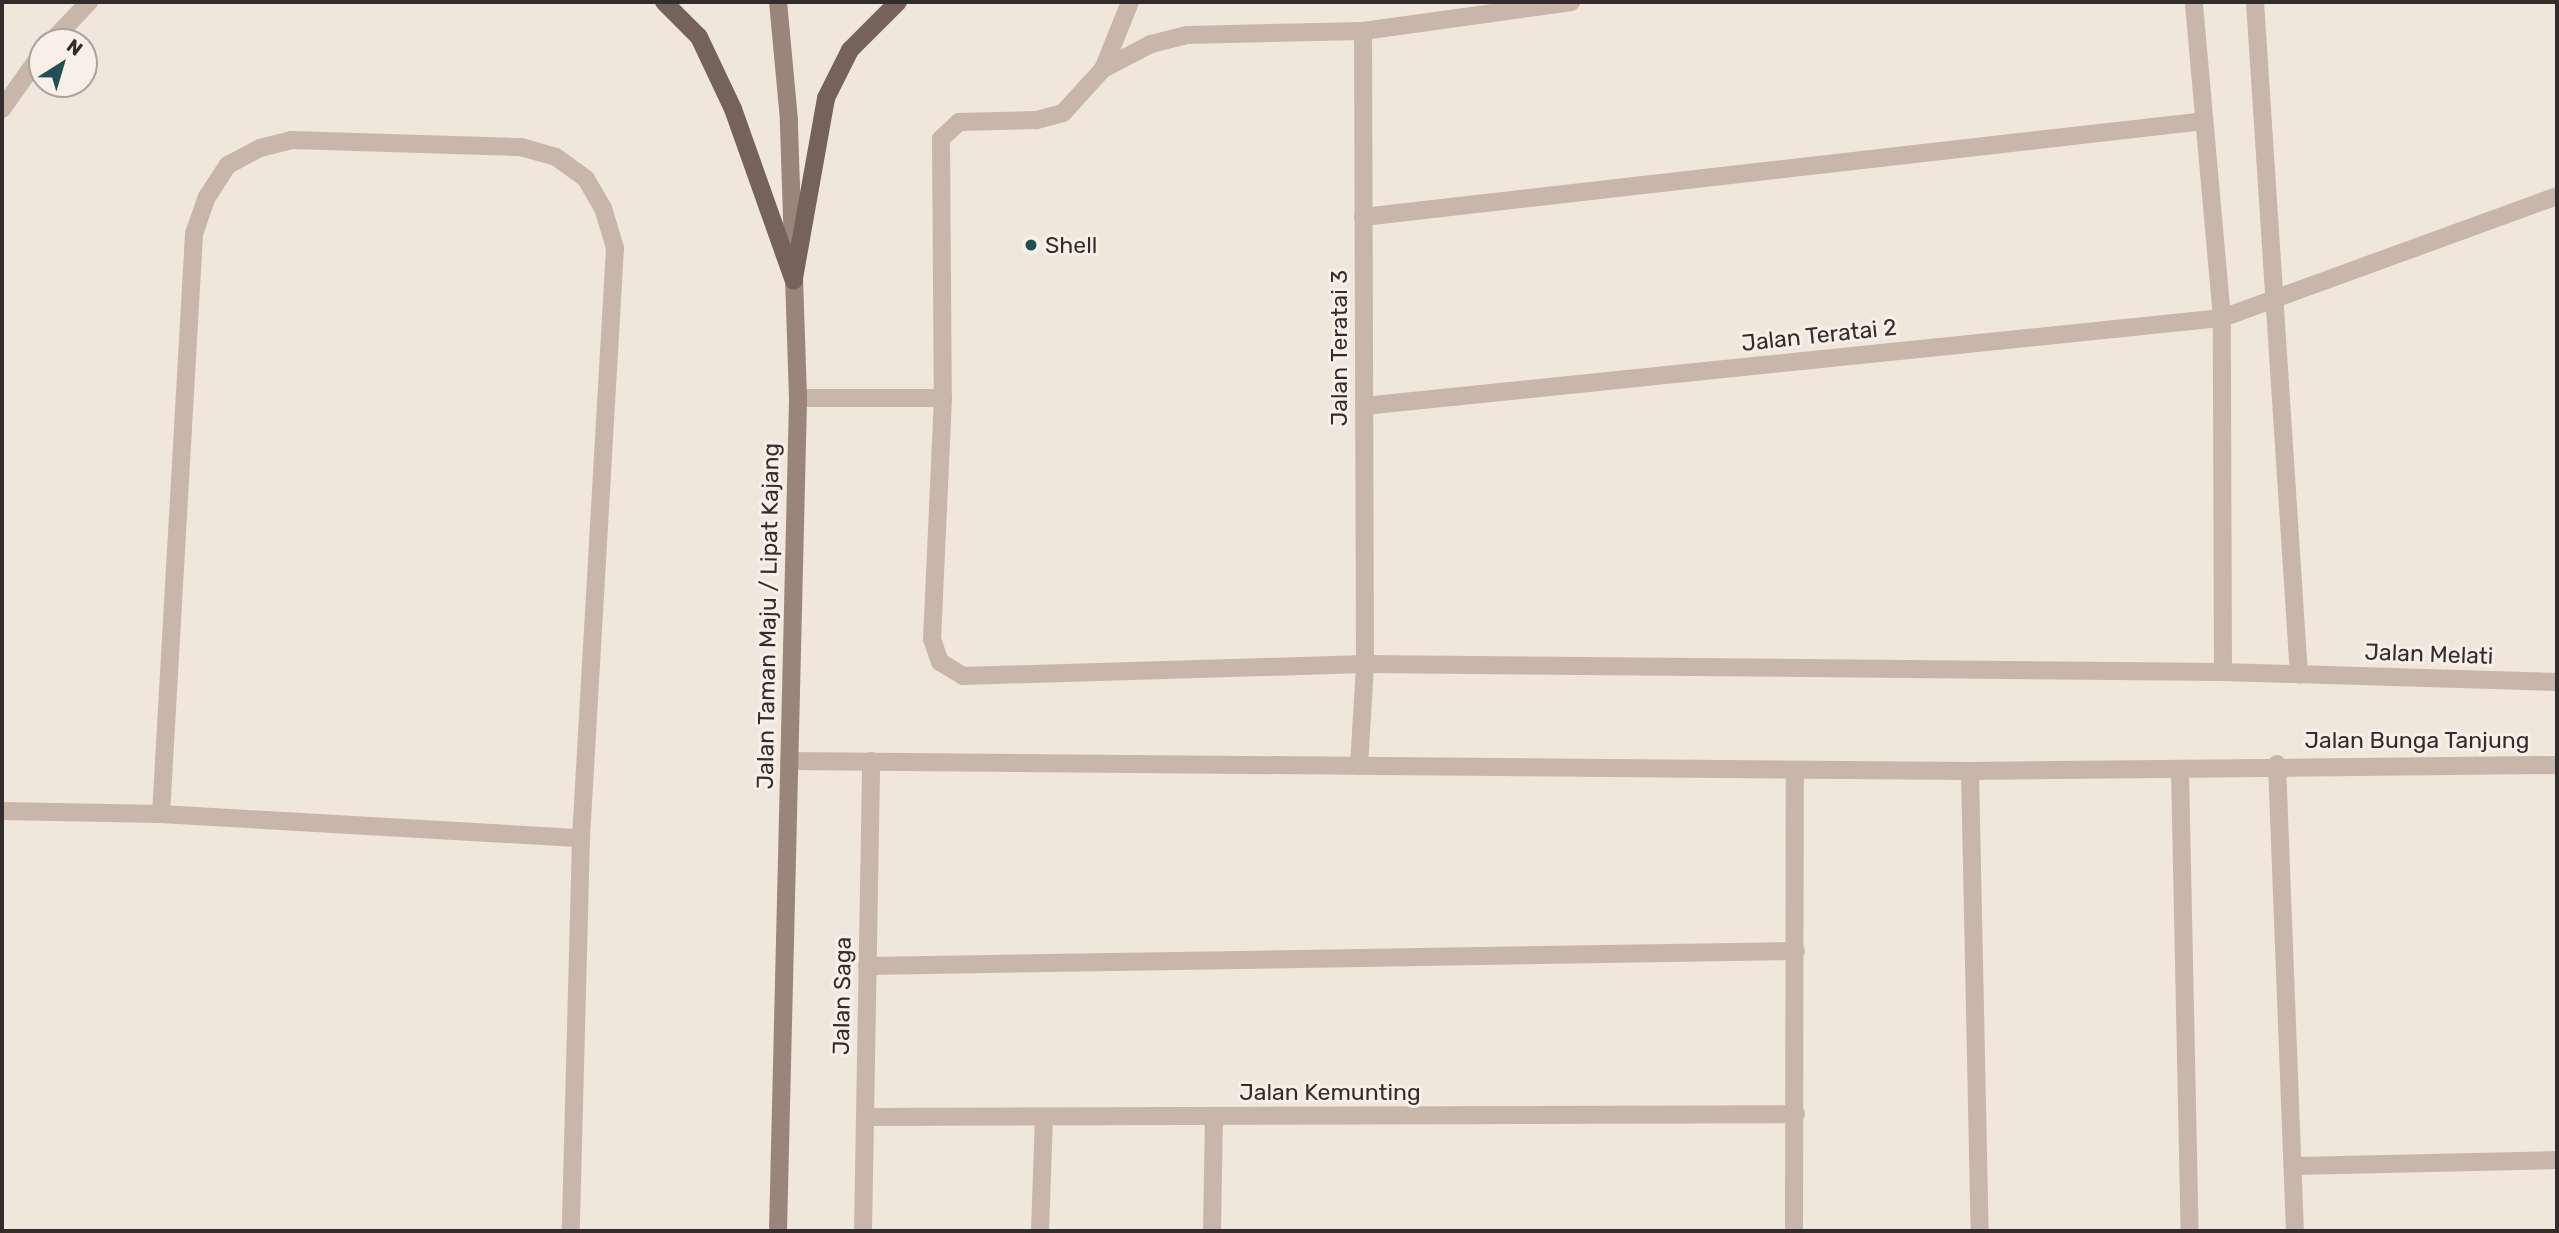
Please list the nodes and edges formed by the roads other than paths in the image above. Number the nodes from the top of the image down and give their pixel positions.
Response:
1 (89, 2) edge
2 (664, 2) edge
3 (778, 2) edge
4 (898, 2) edge
5 (1130, 2) edge
6 (1571, 2) edge
7 (2194, 2) edge
8 (2255, 2) edge
9 (64, 28) edge
10 (1363, 32) junction
11 (1103, 69) junction
12 (28, 73) edge
13 (2, 109) edge
14 (2204, 121) junction
15 (2557, 196) edge
16 (1363, 217) junction
17 (794, 281) junction
18 (2277, 300) junction
19 (2222, 318) junction
20 (798, 398) junction
21 (943, 398) junction
22 (1364, 406) junction
23 (1365, 664) junction
24 (2223, 672) junction
25 (2299, 675) junction
26 (2557, 682) edge
27 (789, 761) junction
28 (871, 761) junction
29 (2277, 764) junction
30 (1359, 765) junction
31 (2557, 765) edge
32 (1795, 769) junction
33 (1970, 771) junction
34 (2180, 771) junction
35 (2, 811) edge
36 (161, 814) junction
37 (582, 838) junction
38 (1796, 951) junction
39 (867, 966) junction
40 (1796, 1114) junction
41 (865, 1117) junction
42 (1044, 1117) junction
43 (1213, 1117) junction
44 (2557, 1160) edge
45 (2296, 1166) junction
46 (571, 1231) edge
47 (778, 1231) edge
48 (863, 1231) edge
49 (1040, 1231) edge
50 (1212, 1231) edge
51 (1794, 1231) edge
52 (1980, 1231) edge
53 (2190, 1231) edge
54 (2295, 1231) edge

1 - 9 street
2 - 17 main road
3 - 17 main road, Jalan Taman Maju / Lipat Kajang
4 - 17 main road
5 - 11 street
6 - 10 street
7 - 14 street
8 - 18 street
10 - 11 street
10 - 16 street, Jalan Teratai 3
11 - 21 street, Jalan Melati
12 - 13 street
14 - 16 street
14 - 19 street
15 - 18 street, Jalan Teratai 2
16 - 22 street, Jalan Teratai 3
17 - 20 main road, Jalan Taman Maju / Lipat Kajang
18 - 19 street, Jalan Teratai 2
18 - 25 street
19 - 22 street, Jalan Teratai 2
19 - 24 street
20 - 21 street
20 - 27 main road, Jalan Taman Maju / Lipat Kajang
21 - 23 street, Jalan Melati
22 - 23 street, Jalan Teratai 3
23 - 24 street, Jalan Melati
23 - 30 street, Jalan Teratai 3
24 - 25 street, Jalan Melati
25 - 26 street, Jalan Melati
27 - 28 street, Jalan Bunga Tanjung
27 - 47 main road, Jalan Taman Maju / Lipat Kajang
28 - 30 street, Jalan Bunga Tanjung
28 - 39 street, Jalan Saga
29 - 31 street, Jalan Bunga Tanjung
29 - 34 street, Jalan Bunga Tanjung
29 - 45 street
30 - 32 street, Jalan Bunga Tanjung
32 - 33 street, Jalan Bunga Tanjung
32 - 38 street
33 - 34 street, Jalan Bunga Tanjung
33 - 52 street
34 - 53 street
35 - 36 street
36 - 37 street
36 - 37 street
37 - 46 street
38 - 39 street
38 - 40 street
39 - 41 street, Jalan Saga
40 - 43 street, Jalan Kemunting
40 - 51 street
41 - 42 street, Jalan Kemunting
41 - 48 street, Jalan Saga
42 - 43 street, Jalan Kemunting
42 - 49 street
43 - 50 street
44 - 45 street
45 - 54 street

